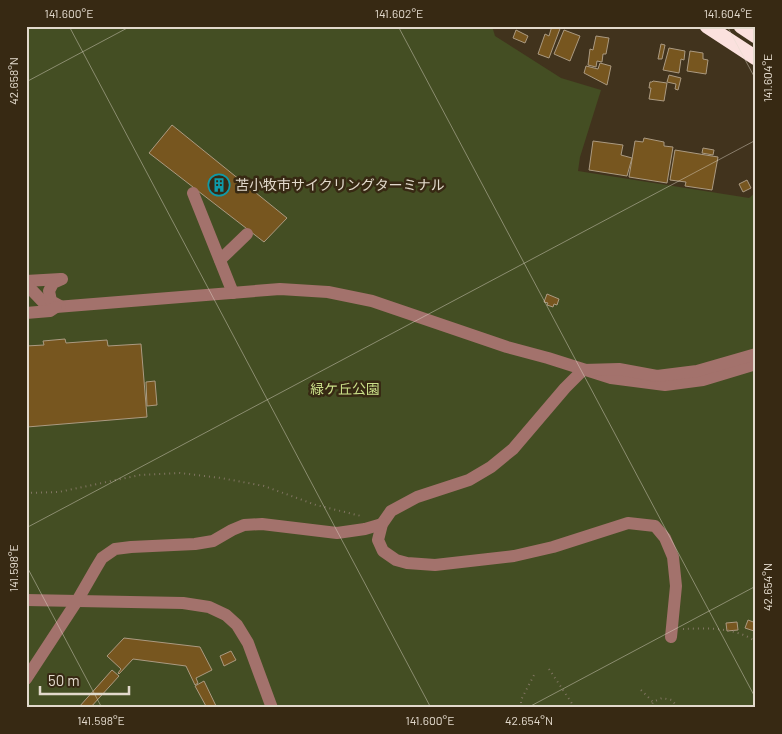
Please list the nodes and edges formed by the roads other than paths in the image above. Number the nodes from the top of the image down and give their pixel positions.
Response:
1 (707, 26) edge
2 (741, 26) edge
3 (756, 36) edge
4 (756, 58) edge
5 (194, 193) dead end
6 (247, 234) dead end
7 (220, 260) junction
8 (26, 283) edge
9 (233, 293) junction
10 (60, 307) junction
11 (26, 313) edge
12 (756, 354) edge
13 (756, 364) edge
14 (583, 370) junction
15 (382, 524) junction
16 (26, 600) edge
17 (77, 601) junction
18 (671, 633) road end
19 (26, 679) edge
20 (272, 708) edge

1 - 4 highway
2 - 3 highway
5 - 7 street
6 - 7 street
7 - 9 street
8 - 10 street
8 - 10 street
9 - 10 street
9 - 14 street
10 - 11 street
12 - 14 street
13 - 14 street
14 - 15 street
15 - 17 street
15 - 18 street
16 - 17 street
17 - 19 street
17 - 20 street

